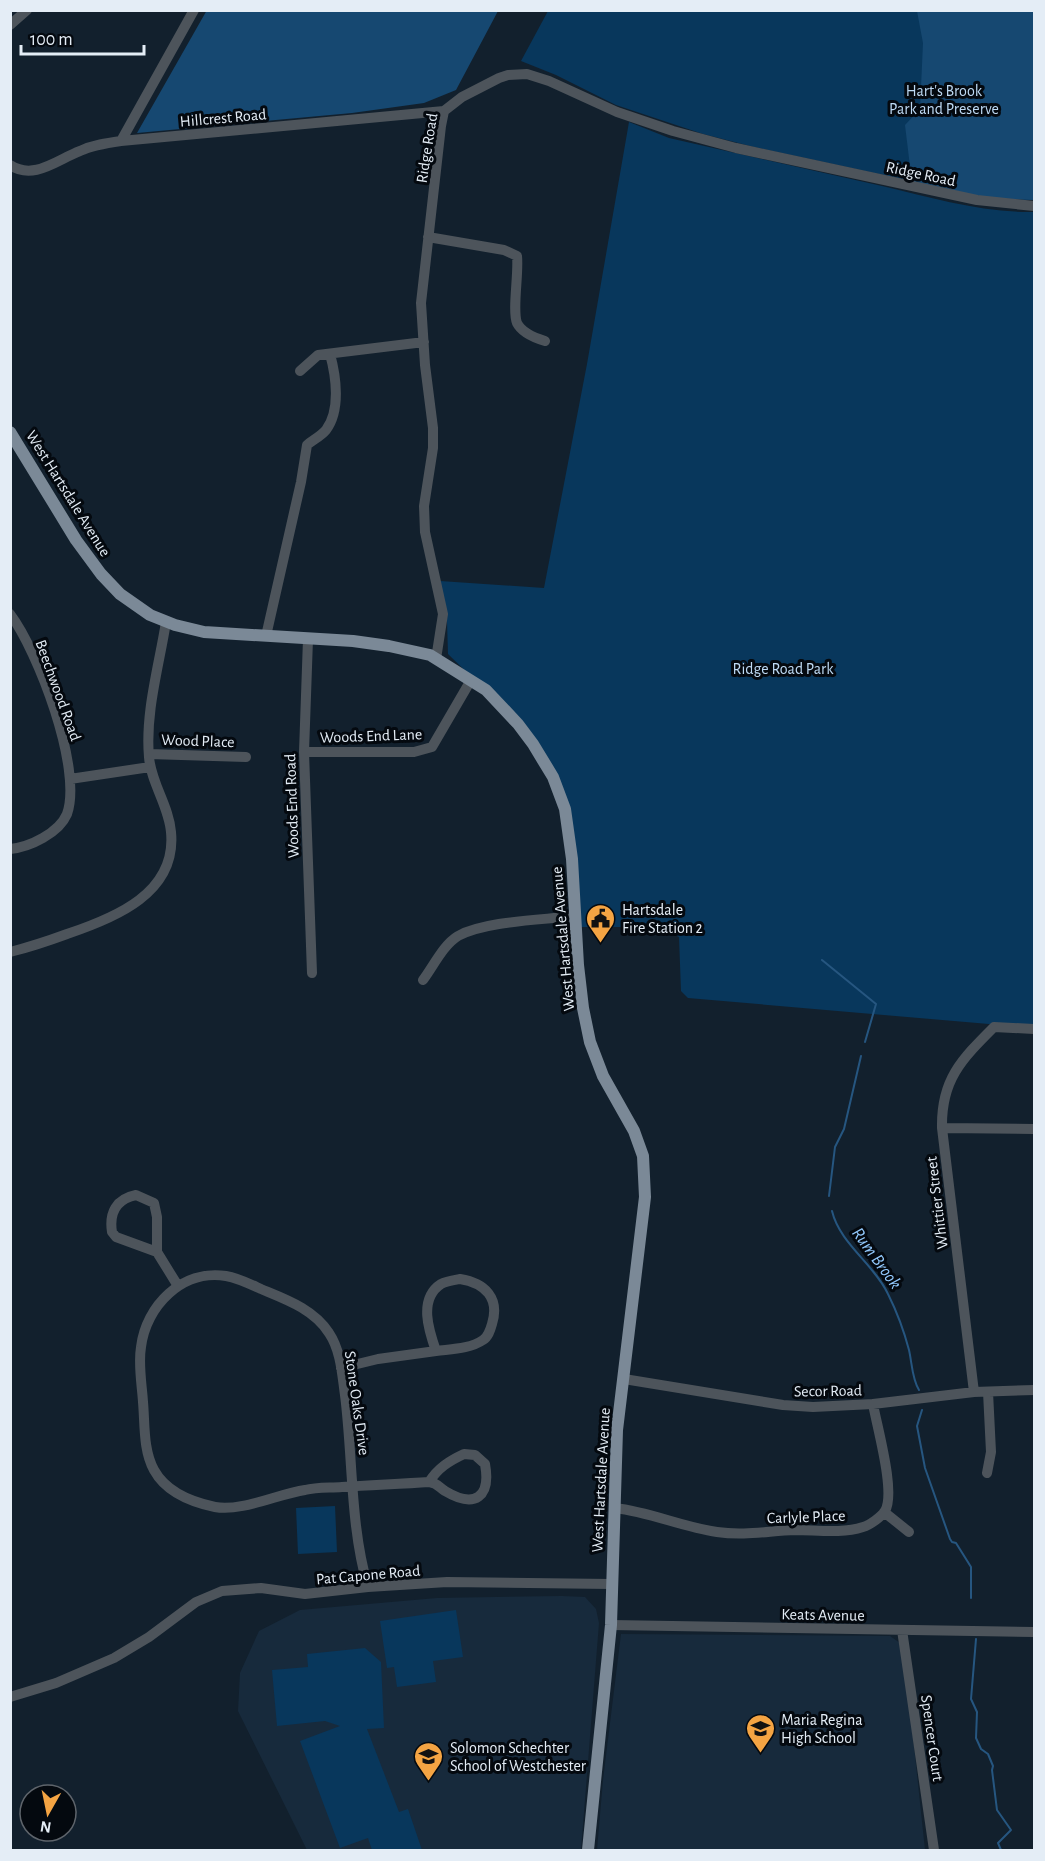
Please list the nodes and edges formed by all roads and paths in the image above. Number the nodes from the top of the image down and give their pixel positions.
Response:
1 (27, 10) edge
2 (194, 10) edge
3 (10, 25) edge
4 (444, 111) junction
5 (121, 141) junction
6 (10, 165) edge
7 (1035, 206) edge
8 (428, 237) junction
9 (544, 341) dead end
10 (424, 342) junction
11 (330, 354) junction
12 (300, 371) dead end
13 (10, 432) edge
14 (10, 614) edge
15 (166, 622) junction
16 (266, 636) junction
17 (308, 639) junction
18 (436, 659) junction
19 (471, 680) junction
20 (304, 752) junction
21 (148, 754) junction
22 (246, 757) dead end
23 (150, 767) junction
24 (70, 779) junction
25 (10, 849) edge
26 (574, 916) junction
27 (10, 952) edge
28 (312, 973) dead end
29 (423, 980) dead end
30 (1035, 1029) edge
31 (942, 1128) junction
32 (1035, 1129) edge
33 (157, 1252) junction
34 (178, 1286) junction
35 (436, 1351) junction
36 (341, 1368) junction
37 (624, 1379) junction
38 (1035, 1390) edge
39 (974, 1392) junction
40 (988, 1392) junction
41 (873, 1404) junction
42 (987, 1473) dead end
43 (429, 1482) junction
44 (353, 1486) junction
45 (615, 1508) junction
46 (884, 1512) junction
47 (909, 1532) dead end
48 (611, 1584) junction
49 (368, 1587) junction
50 (611, 1625) junction
51 (902, 1630) junction
52 (1035, 1632) edge
53 (10, 1697) edge
54 (588, 1851) edge
55 (934, 1851) edge

1 - 3 street
2 - 5 street
4 - 5 street, Hillcrest Road
4 - 7 street, Ridge Road
4 - 8 street, Ridge Road
5 - 6 street, Hillcrest Road
8 - 9 street
8 - 10 street, Ridge Road
10 - 11 street
10 - 18 street, Ridge Road
11 - 12 street
11 - 16 street
13 - 15 main road, West Hartsdale Avenue
14 - 24 street, Beechwood Road
15 - 16 main road, West Hartsdale Avenue
15 - 21 street
16 - 17 main road, West Hartsdale Avenue
17 - 18 main road, West Hartsdale Avenue
17 - 20 street, Woods End Road
18 - 19 main road, West Hartsdale Avenue
19 - 20 street, Woods End Lane
19 - 26 main road, West Hartsdale Avenue
20 - 28 street, Woods End Road
21 - 22 street, Wood Place
21 - 23 street
23 - 24 street, Wood Place
23 - 27 street
24 - 25 street, Beechwood Road
26 - 29 street
26 - 37 main road, West Hartsdale Avenue
30 - 31 street, Whittier Street
31 - 32 street
31 - 39 street, Whittier Street
33 - 33 street
33 - 34 street
34 - 36 street, Stone Oaks Drive
34 - 44 street, Stone Oaks Drive
35 - 35 street
35 - 36 street
36 - 44 street, Stone Oaks Drive
37 - 41 street, Secor Road
37 - 45 main road, West Hartsdale Avenue
38 - 40 street, Secor Road
39 - 40 street, Secor Road
39 - 41 street, Secor Road
40 - 42 street
41 - 46 street
43 - 43 street
43 - 44 street
44 - 49 street, Stone Oaks Drive
45 - 46 street, Carlyle Place
45 - 48 main road, West Hartsdale Avenue
46 - 47 street
48 - 49 street, Pat Capone Road
48 - 50 main road, West Hartsdale Avenue
49 - 53 street, Pat Capone Road
50 - 51 street, Keats Avenue
50 - 54 main road, West Hartsdale Avenue
51 - 52 street, Keats Avenue
51 - 55 street, Spencer Court

